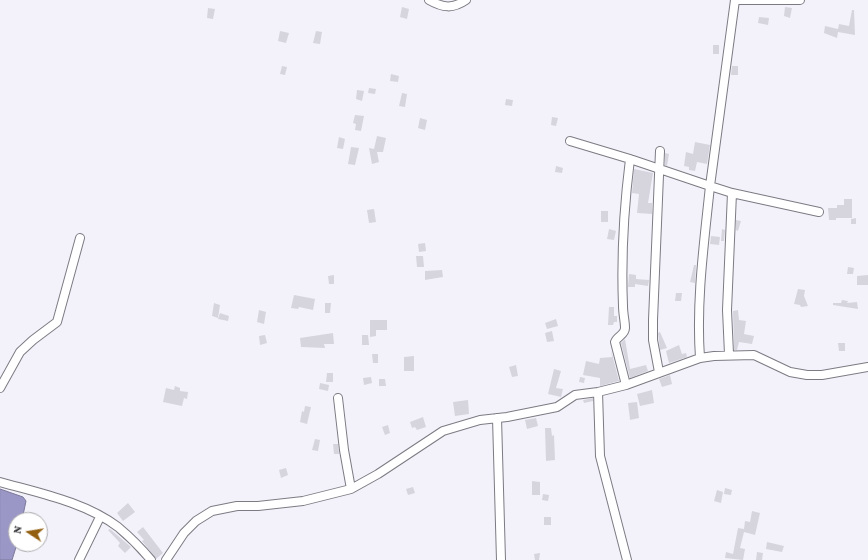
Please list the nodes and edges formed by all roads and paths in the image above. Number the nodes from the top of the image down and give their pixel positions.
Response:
1 (429, 0) edge
2 (466, 0) edge
3 (735, 0) edge
4 (739, 0) edge
5 (796, 0) edge
6 (800, 0) edge
7 (570, 141) dead end
8 (660, 151) dead end
9 (630, 159) junction
10 (659, 170) junction
11 (710, 186) junction
12 (732, 193) junction
13 (819, 212) dead end
14 (80, 238) dead end
15 (729, 354) junction
16 (700, 358) junction
17 (868, 367) edge
18 (659, 372) junction
19 (626, 385) junction
20 (0, 388) edge
21 (598, 392) junction
22 (338, 398) dead end
23 (496, 418) junction
24 (0, 482) edge
25 (351, 489) junction
26 (100, 517) junction
27 (79, 560) edge
28 (151, 560) edge
29 (166, 560) edge
30 (501, 560) edge
31 (627, 560) edge

1 - 2 street
3 - 11 street
4 - 5 street
5 - 6 street
7 - 9 street
8 - 10 street
9 - 10 street
9 - 19 street
10 - 11 street
10 - 18 street
11 - 12 street
11 - 16 street
12 - 13 street
12 - 15 street
14 - 20 street
15 - 16 street
15 - 17 street
16 - 18 street
18 - 19 street
19 - 21 street
21 - 23 street
21 - 31 street
22 - 25 street
23 - 25 street
23 - 30 street
24 - 26 street
25 - 29 street
26 - 27 street
26 - 28 street

